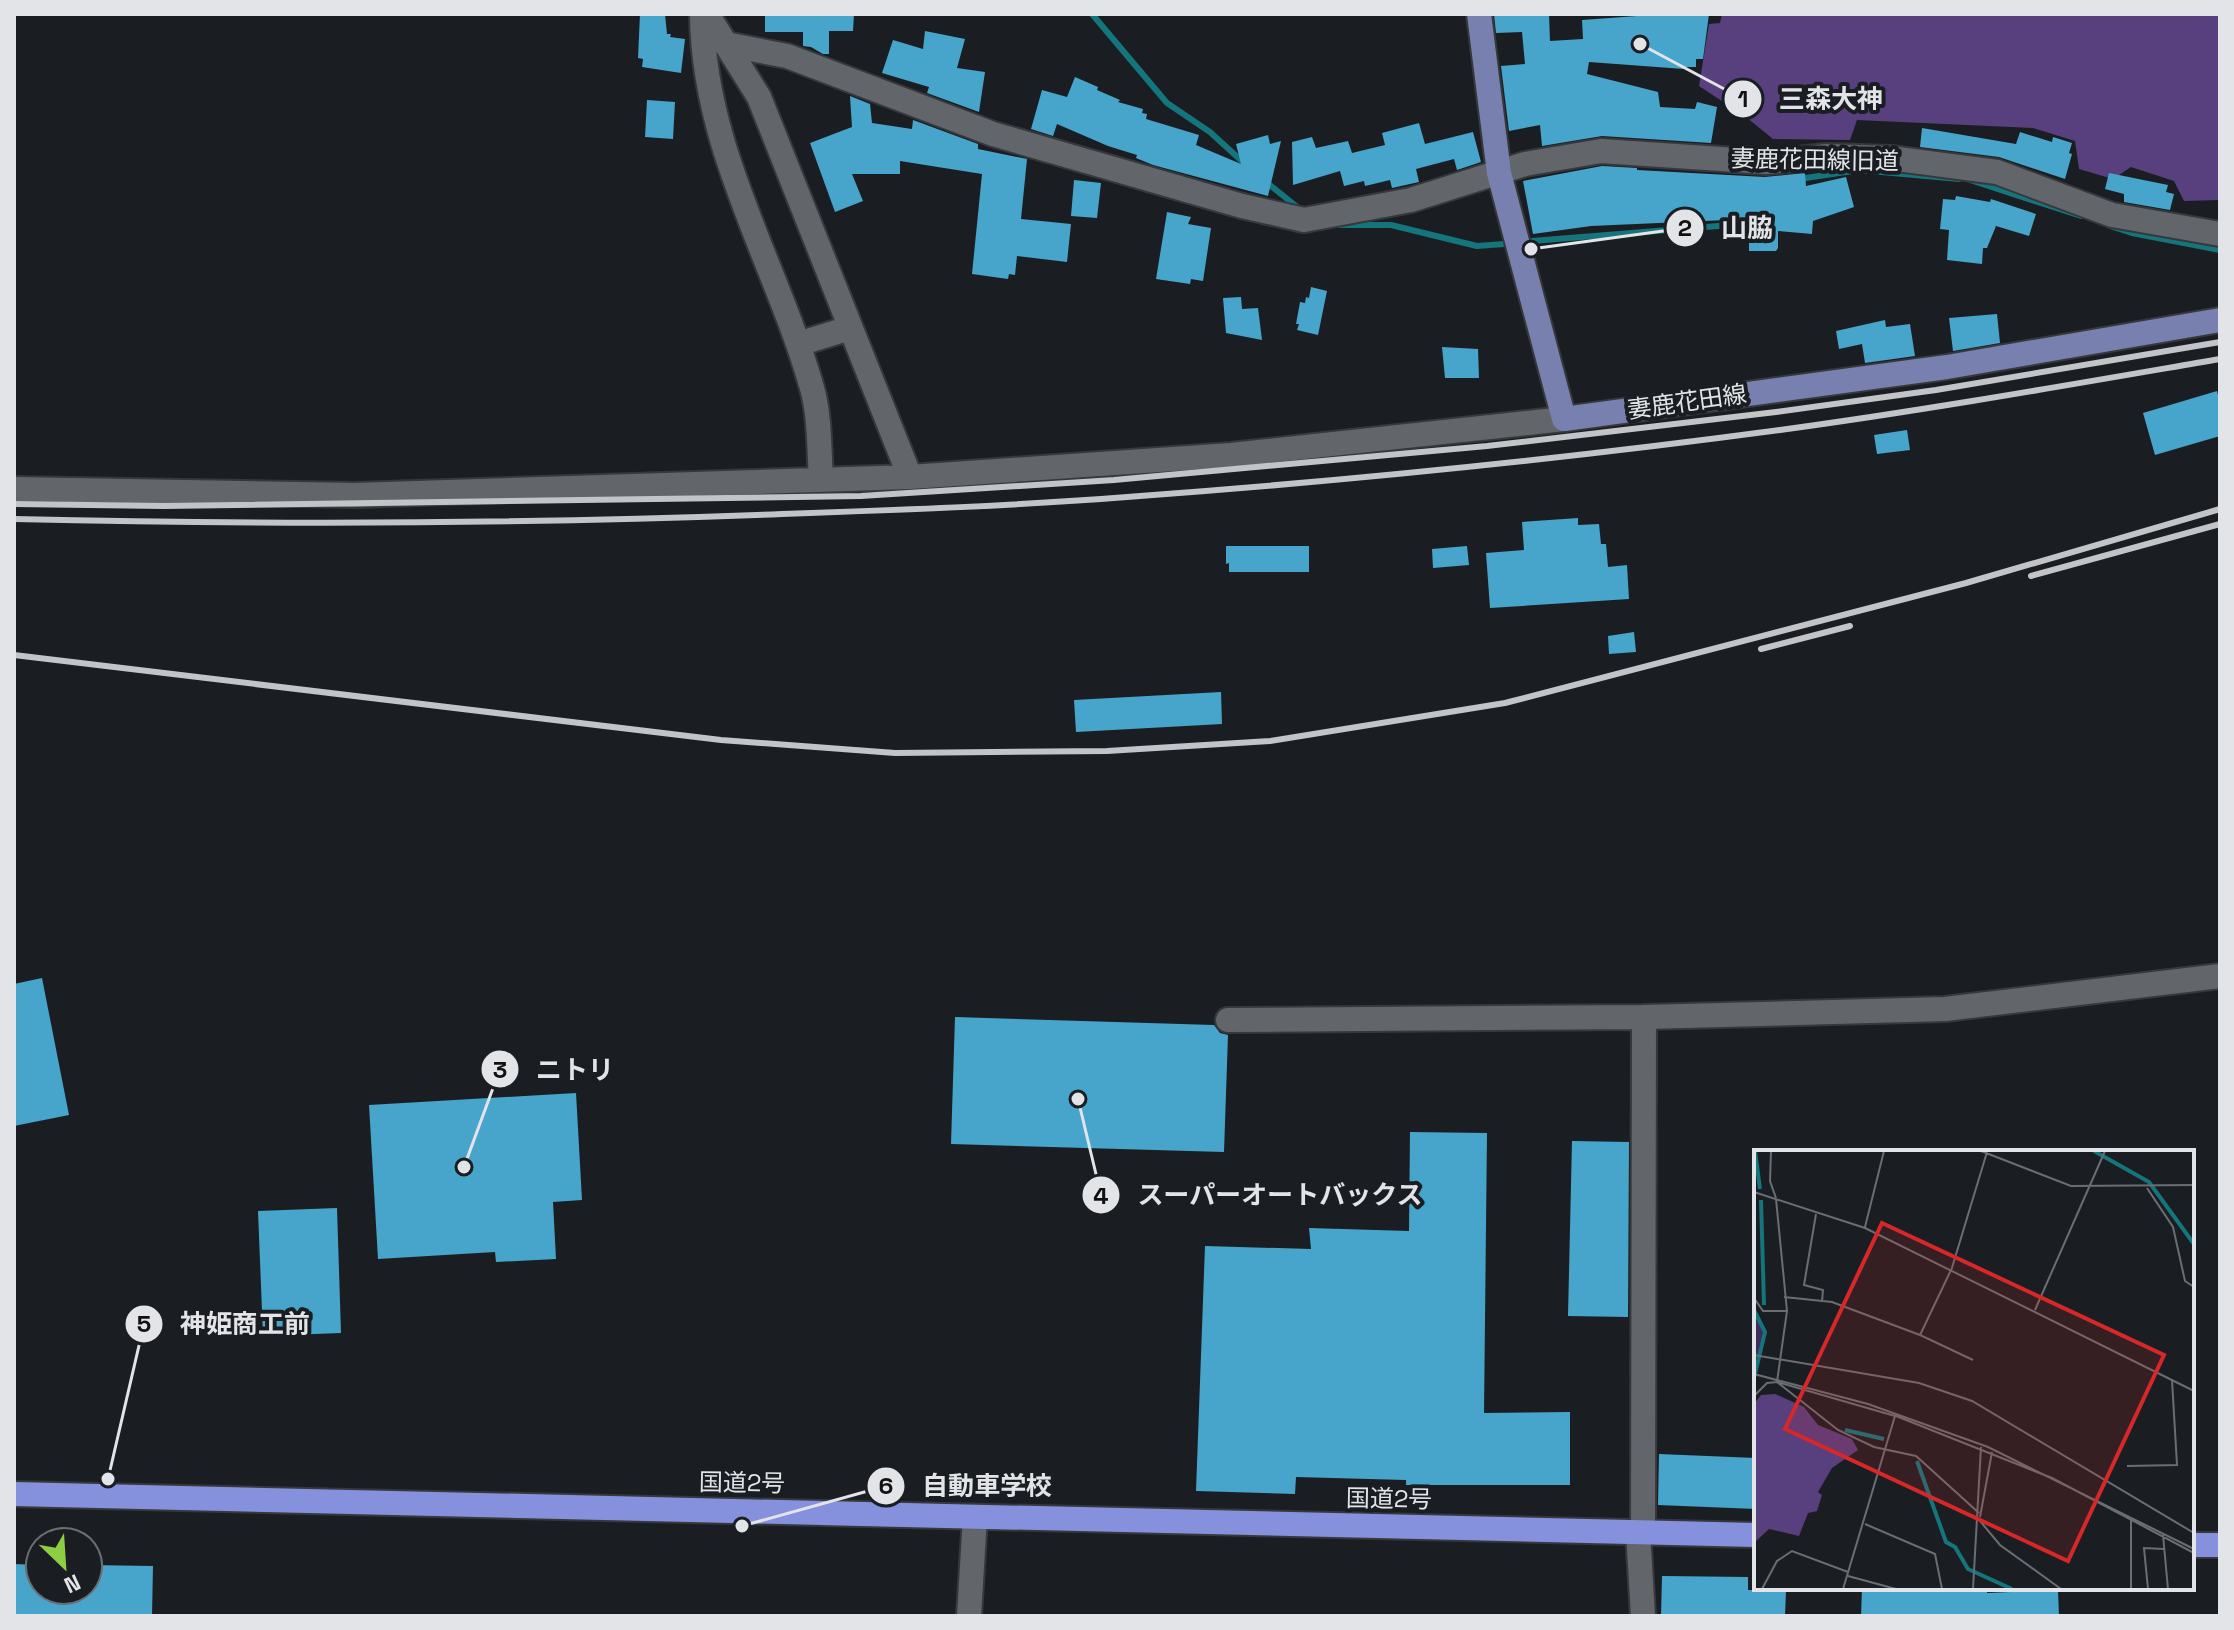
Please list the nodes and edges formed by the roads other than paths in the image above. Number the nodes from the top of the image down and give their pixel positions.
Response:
1 (704, 14) edge
2 (1479, 14) edge
3 (725, 44) junction
4 (1499, 173) junction
5 (2220, 234) edge
6 (2220, 320) edge
7 (850, 328) junction
8 (798, 344) junction
9 (1564, 419) junction
10 (910, 477) junction
11 (821, 479) junction
12 (14, 489) edge
13 (2220, 976) edge
14 (1644, 1017) junction
15 (1228, 1020) dead end
16 (14, 1494) edge
17 (975, 1517) junction
18 (1640, 1533) junction
19 (1754, 1535) edge
20 (2194, 1545) edge
21 (2220, 1545) edge
22 (969, 1616) edge
23 (1643, 1616) edge

1 - 3 street
1 - 8 street
2 - 4 main road
3 - 4 street, 妻鹿花田線旧道
3 - 7 street
4 - 5 street, 妻鹿花田線旧道
4 - 9 main road
6 - 9 main road, 妻鹿花田線
7 - 8 street
7 - 10 street
8 - 11 street
9 - 10 street
10 - 11 street
11 - 12 street
13 - 14 street
14 - 15 street
14 - 18 street
16 - 17 highway, 国道2号
17 - 18 highway, 国道2号
17 - 22 street
18 - 19 highway, 国道2号
18 - 23 street
20 - 21 highway

